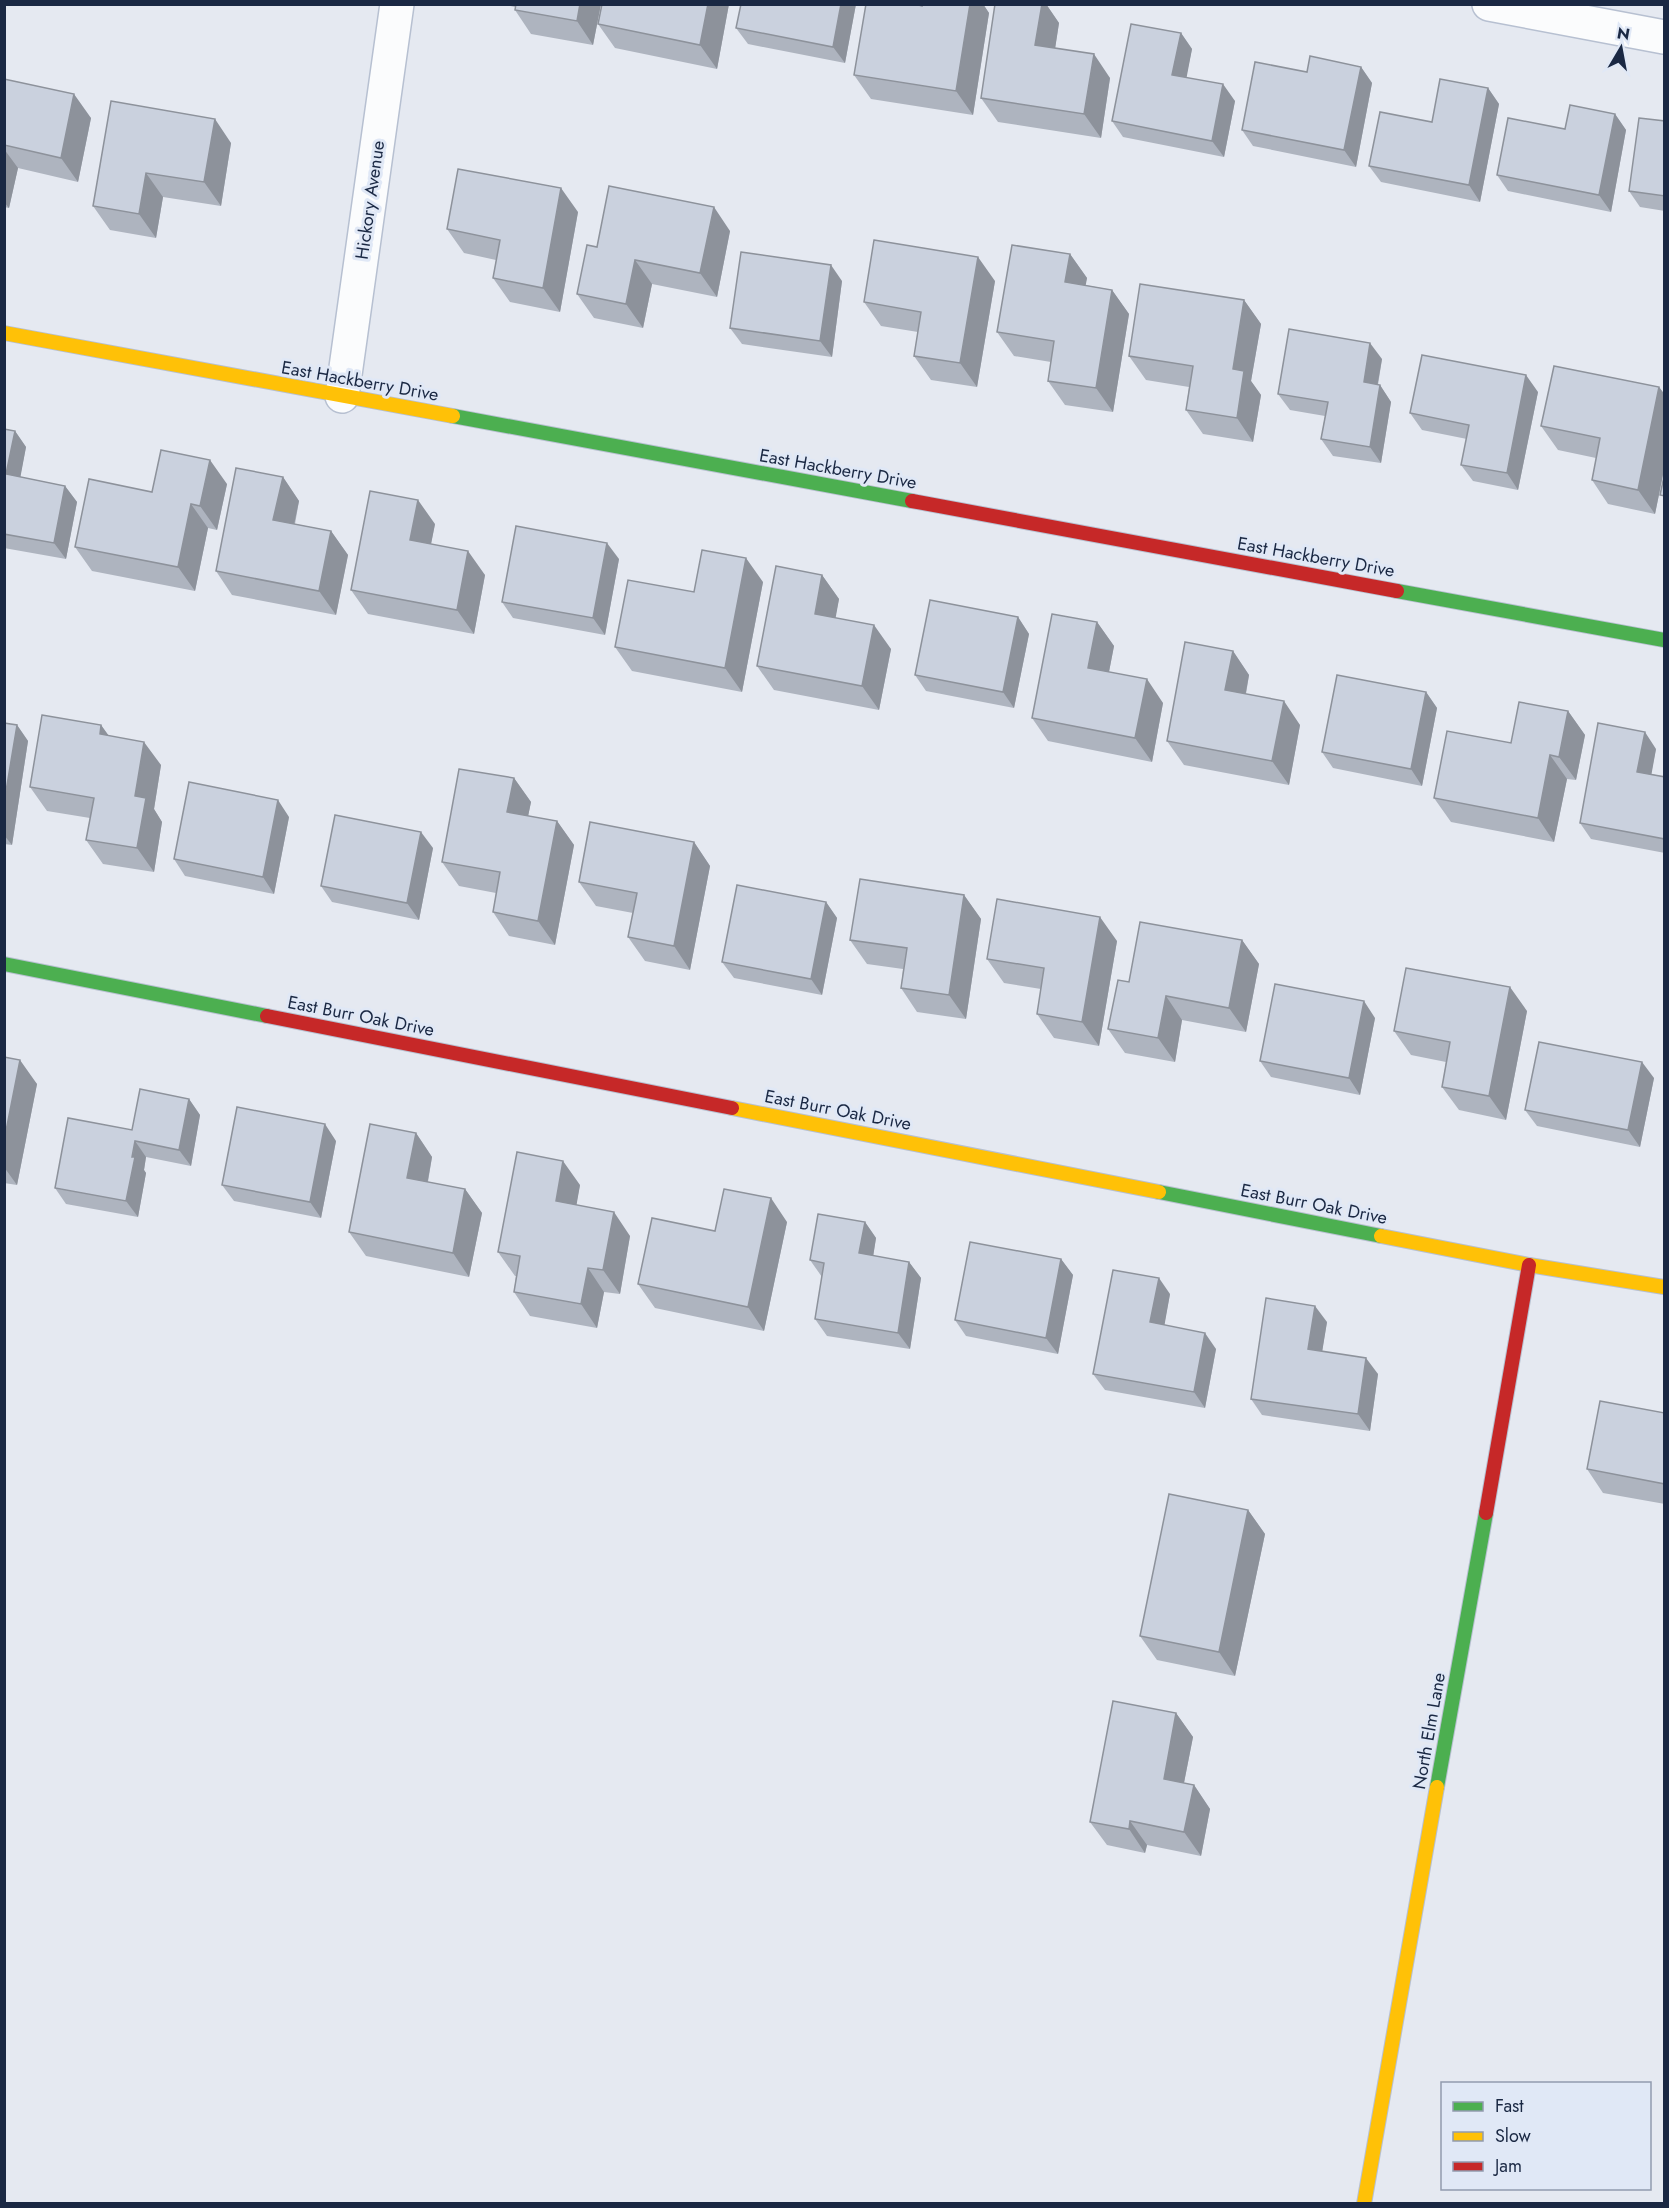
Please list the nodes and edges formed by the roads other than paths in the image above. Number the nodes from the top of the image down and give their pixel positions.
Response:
1 (397, 4) edge
2 (1489, 4) edge
3 (1665, 37) edge
4 (4, 333) edge
5 (342, 396) junction
6 (1665, 640) edge
7 (4, 964) edge
8 (1529, 1265) junction
9 (1665, 1287) edge
10 (1364, 2204) edge

1 - 5 street, Hickory Avenue
2 - 3 street
4 - 5 street, East Hackberry Drive
5 - 6 street, East Hackberry Drive
7 - 8 street, East Burr Oak Drive
8 - 9 street, East Burr Oak Drive
8 - 10 street, North Elm Lane

